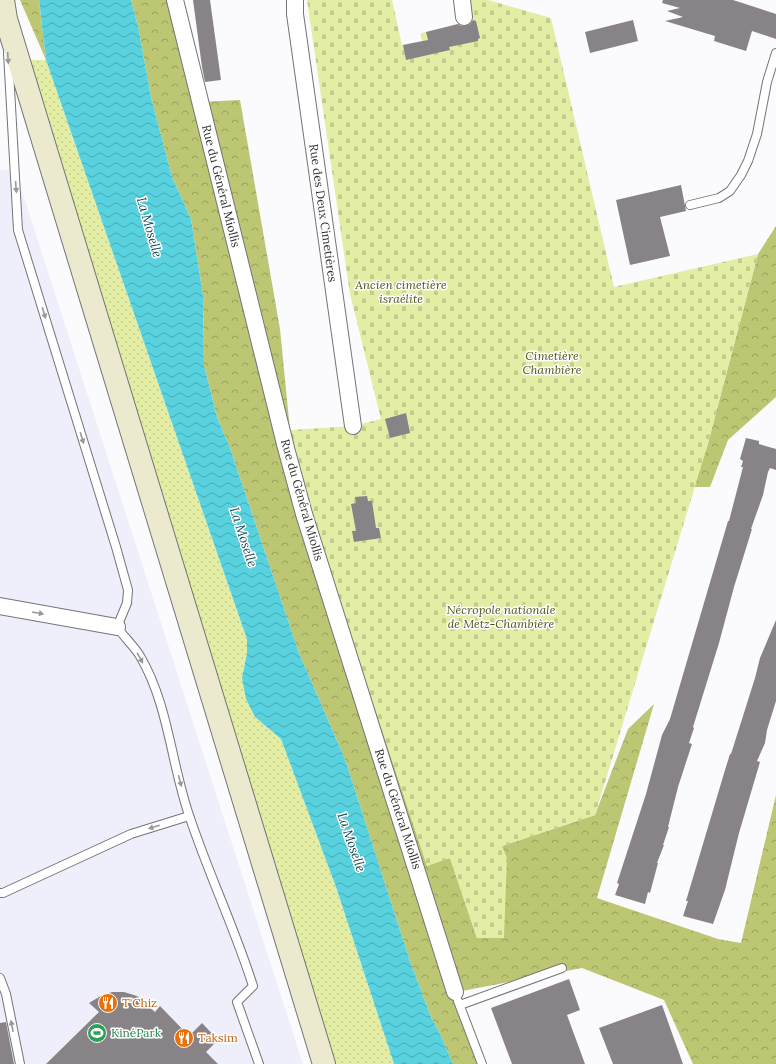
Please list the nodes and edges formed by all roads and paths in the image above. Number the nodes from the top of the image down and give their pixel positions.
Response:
1 (175, 0) edge
2 (295, 0) edge
3 (462, 0) edge
4 (4, 9) edge
5 (464, 17) dead end
6 (776, 53) edge
7 (690, 205) dead end
8 (353, 426) dead end
9 (0, 606) edge
10 (117, 628) junction
11 (189, 816) junction
12 (0, 893) edge
13 (562, 968) dead end
14 (0, 978) edge
15 (458, 999) junction
16 (20, 1064) edge
17 (259, 1064) edge
18 (324, 1064) edge
19 (482, 1064) edge

1 - 15 street, Rue du Général Miollis
2 - 8 street, Rue des Deux Cimetières
3 - 5 street
4 -> 10 lane
4 - 18 main road
6 - 7 lane
9 -> 10 street
10 -> 11 lane
11 -> 12 lane
11 - 17 lane
13 - 15 lane
16 -> 14 lane
15 - 19 lane

